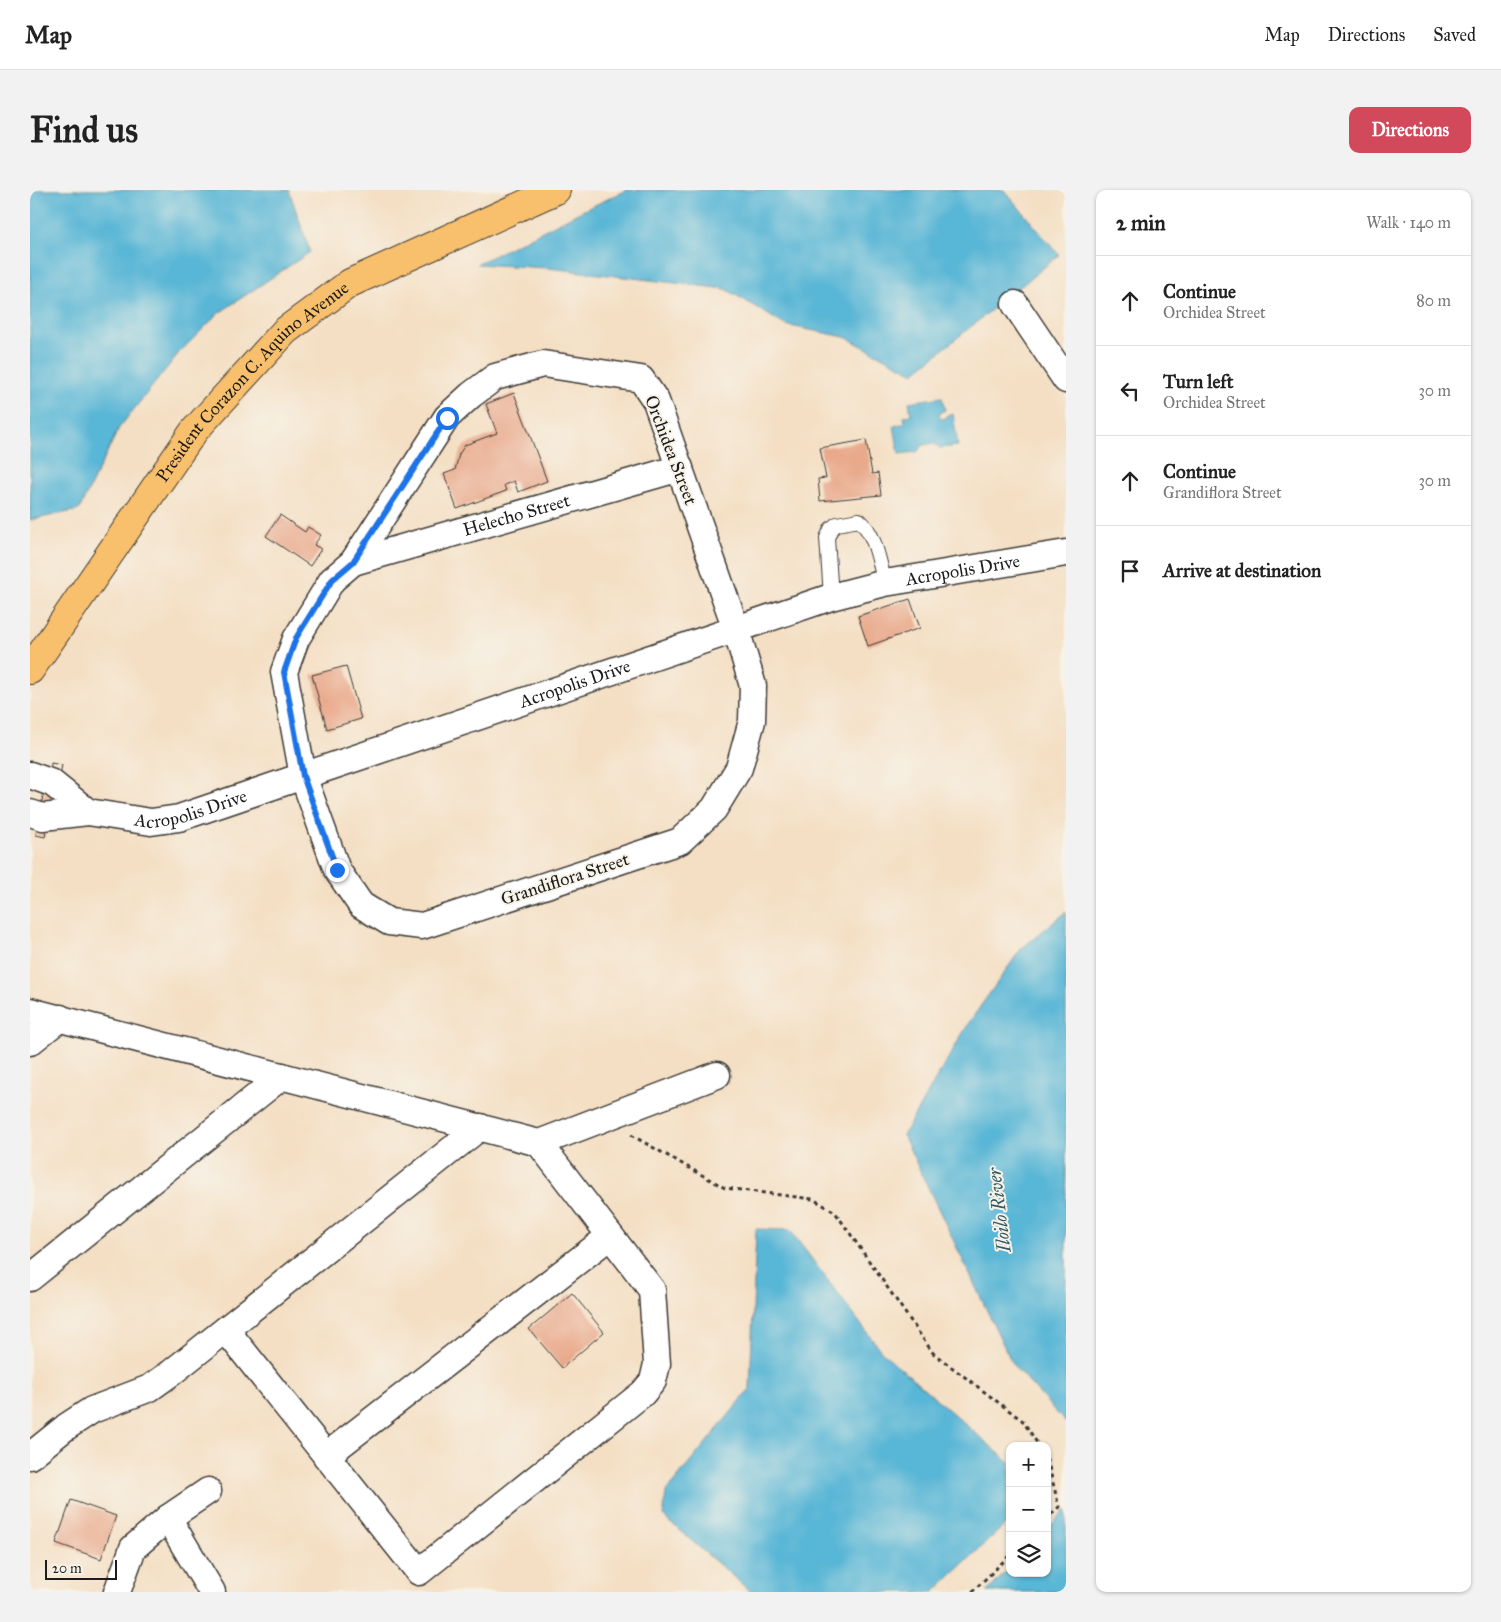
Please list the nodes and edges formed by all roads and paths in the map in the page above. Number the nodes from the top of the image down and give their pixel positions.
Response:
1 (556, 190) edge
2 (1015, 304) dead end
3 (1065, 378) edge
4 (680, 468) junction
5 (1066, 553) edge
6 (353, 562) junction
7 (885, 583) junction
8 (831, 597) junction
9 (736, 629) junction
10 (30, 670) edge
11 (30, 775) edge
12 (303, 776) junction
13 (88, 812) junction
14 (30, 813) edge
15 (30, 1010) edge
16 (60, 1018) junction
17 (30, 1042) edge
18 (717, 1075) dead end
19 (282, 1076) junction
20 (602, 1119) junction
21 (480, 1127) junction
22 (539, 1143) junction
23 (610, 1236) junction
24 (30, 1278) edge
25 (226, 1330) junction
26 (1036, 1442) edge
27 (30, 1456) edge
28 (326, 1456) junction
29 (1051, 1475) edge
30 (208, 1491) dead end
31 (1051, 1514) edge
32 (168, 1518) junction
33 (1006, 1559) edge
34 (116, 1592) edge
35 (212, 1592) edge
36 (972, 1592) edge

1 - 10 main road, President Corazon C. Aquino Avenue
2 - 3 street
4 - 6 street, Helecho Street
4 - 6 street, Orchidea Street
4 - 9 street, Orchidea Street
5 - 7 street, Acropolis Drive
6 - 12 street, Orchidea Street
7 - 8 street, Acropolis Drive
7 - 8 lane
8 - 9 street, Acropolis Drive
9 - 12 street, Acropolis Drive
9 - 12 street, Grandiflora Street
11 - 13 street, Acropolis Drive
12 - 13 street, Acropolis Drive
13 - 14 street, Acropolis Drive
15 - 16 street
16 - 17 street
16 - 19 street
18 - 20 street
19 - 21 street
19 - 24 street
20 - 22 street
20 - 26 path
21 - 22 street
21 - 25 street
22 - 23 street
23 - 28 street
23 - 28 street
25 - 27 street
25 - 28 street
29 - 31 path
30 - 32 street
32 - 34 street
32 - 35 street
33 - 36 path

